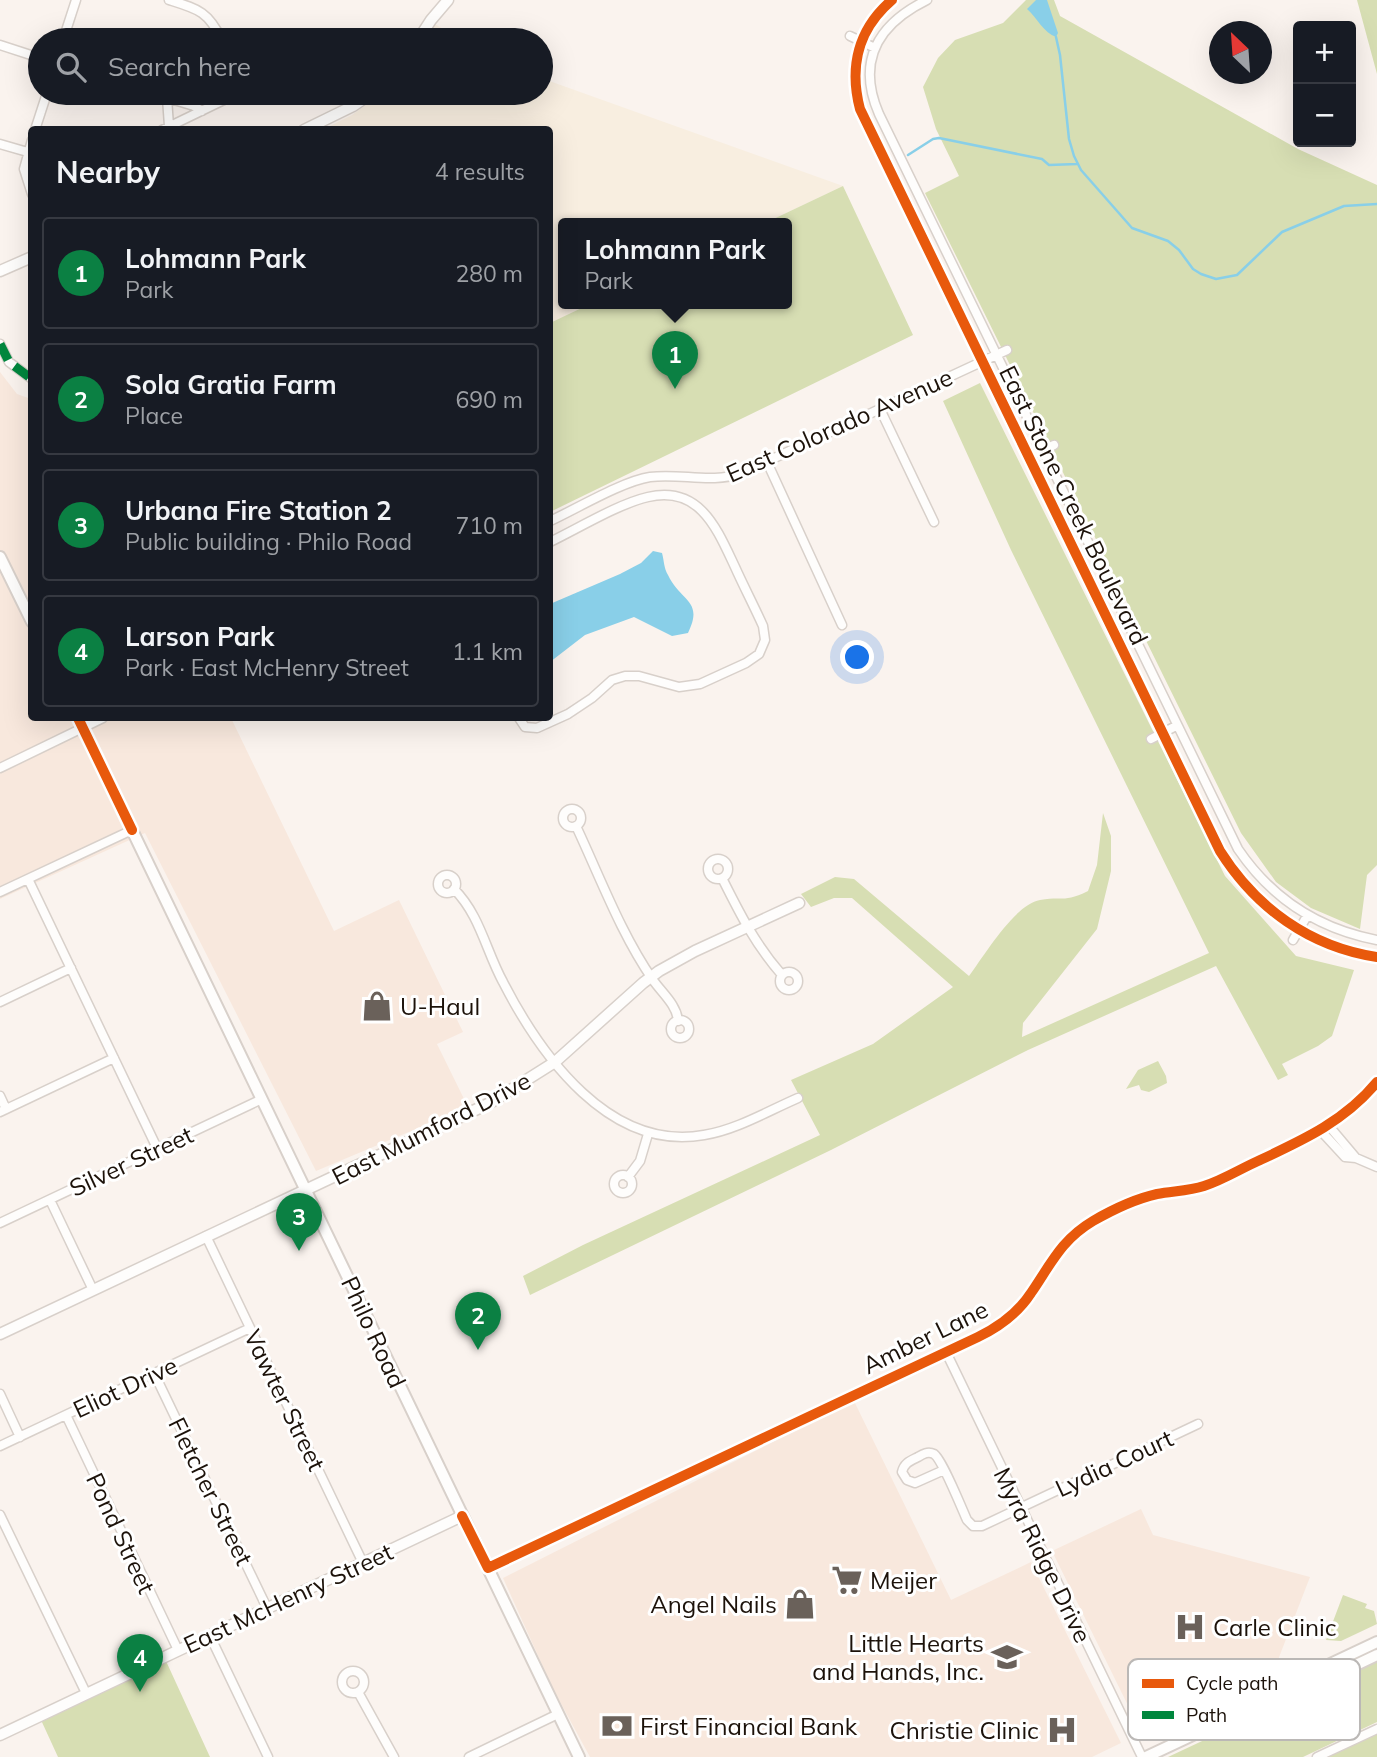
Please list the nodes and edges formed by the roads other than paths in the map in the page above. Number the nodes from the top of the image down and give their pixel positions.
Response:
1 (76, 0) edge
2 (169, 0) edge
3 (448, 0) edge
4 (892, 0) edge
5 (927, 0) edge
6 (67, 28) edge
7 (216, 28) edge
8 (426, 28) edge
9 (850, 36) dead end
10 (861, 41) junction
11 (0, 45) edge
12 (875, 48) junction
13 (28, 54) edge
14 (43, 105) edge
15 (167, 105) edge
16 (191, 105) edge
17 (214, 105) edge
18 (354, 105) edge
19 (202, 111) junction
20 (36, 126) edge
21 (165, 126) edge
22 (169, 126) edge
23 (312, 126) edge
24 (0, 144) edge
25 (896, 147) junction
26 (28, 153) edge
27 (881, 154) junction
28 (28, 156) edge
29 (28, 182) edge
30 (28, 259) edge
31 (0, 271) edge
32 (0, 344) edge
33 (1007, 350) dead end
34 (997, 355) junction
35 (982, 362) junction
36 (28, 376) edge
37 (880, 409) junction
38 (1054, 444) dead end
39 (1044, 450) junction
40 (1028, 457) junction
41 (766, 462) junction
42 (553, 520) edge
43 (934, 522) dead end
44 (553, 541) edge
45 (0, 556) edge
46 (28, 614) edge
47 (842, 625) dead end
48 (553, 720) edge
49 (521, 721) edge
50 (551, 721) edge
51 (80, 723) edge
52 (1176, 726) junction
53 (1163, 734) junction
54 (1152, 739) dead end
55 (0, 768) edge
56 (576, 826) dead end
57 (132, 830) junction
58 (722, 878) dead end
59 (28, 879) junction
60 (454, 889) dead end
61 (0, 892) edge
62 (799, 903) dead end
63 (1307, 916) junction
64 (746, 927) junction
65 (1298, 930) junction
66 (1293, 940) dead end
67 (1377, 940) edge
68 (1377, 957) edge
69 (71, 968) junction
70 (782, 975) dead end
71 (651, 977) junction
72 (0, 1002) edge
73 (678, 1021) dead end
74 (114, 1058) junction
75 (555, 1062) junction
76 (1377, 1082) edge
77 (0, 1096) edge
78 (798, 1098) dead end
79 (262, 1099) junction
80 (3, 1111) edge
81 (1325, 1128) junction
82 (649, 1134) junction
83 (157, 1148) junction
84 (1377, 1167) edge
85 (628, 1177) dead end
86 (306, 1189) junction
87 (50, 1200) junction
88 (0, 1223) edge
89 (206, 1236) junction
90 (93, 1290) junction
91 (250, 1328) junction
92 (0, 1334) edge
93 (946, 1352) junction
94 (154, 1373) junction
95 (0, 1394) edge
96 (66, 1415) junction
97 (1198, 1424) dead end
98 (20, 1437) junction
99 (0, 1446) edge
100 (944, 1470) junction
101 (1020, 1508) junction
102 (0, 1515) edge
103 (462, 1516) junction
104 (363, 1563) junction
105 (488, 1568) junction
106 (267, 1608) junction
107 (210, 1636) junction
108 (1377, 1642) edge
109 (177, 1650) junction
110 (1377, 1655) edge
111 (1341, 1659) edge
112 (1360, 1663) edge
113 (358, 1692) dead end
114 (86, 1693) junction
115 (558, 1714) junction
116 (1128, 1725) edge
117 (1377, 1728) edge
118 (0, 1735) edge
119 (1360, 1736) edge
120 (1136, 1740) edge
121 (1181, 1740) edge
122 (1352, 1740) edge
123 (268, 1757) edge
124 (394, 1757) edge
125 (469, 1757) edge
126 (579, 1757) edge
127 (1144, 1757) edge
128 (1317, 1757) edge

1 - 6 street
2 - 7 street
3 - 8 street
4 - 10 street, East Stone Creek Boulevard
5 - 12 street, East Stone Creek Boulevard
9 - 10 street
10 - 12 street
10 - 27 street, East Stone Creek Boulevard
11 - 13 street
12 - 25 street, East Stone Creek Boulevard
14 - 20 street
15 - 21 street
16 - 19 street
17 - 19 street
18 - 23 street
19 - 22 street
24 - 26 street
25 - 27 street
25 - 34 street, East Stone Creek Boulevard
27 - 35 street, East Stone Creek Boulevard
28 - 29 street
30 - 31 street
32 - 36 street
33 - 34 street, East Colorado Avenue
34 - 35 street, East Colorado Avenue
34 - 39 street, East Stone Creek Boulevard
35 - 37 street, East Colorado Avenue
35 - 40 street, East Stone Creek Boulevard
37 - 41 street, East Colorado Avenue
37 - 43 street
38 - 39 street
39 - 40 street
39 - 52 street, East Stone Creek Boulevard
40 - 53 street, East Stone Creek Boulevard
41 - 42 street, East Colorado Avenue
41 - 47 street
44 - 48 street
45 - 46 main road
49 - 50 street
51 - 55 street
51 - 57 main road, Philo Road
52 - 53 street
52 - 63 street, East Stone Creek Boulevard
53 - 54 street
53 - 65 street, East Stone Creek Boulevard
56 - 71 street
57 - 59 street
57 - 79 main road, Philo Road
58 - 64 street
59 - 61 street
59 - 69 street
60 - 75 street
62 - 64 street, East Mumford Drive
63 - 65 street
63 - 67 street, East Stone Creek Boulevard
64 - 70 street
64 - 71 street, East Mumford Drive
65 - 66 street
65 - 68 street, East Stone Creek Boulevard
69 - 72 street
69 - 74 street
71 - 73 street
71 - 75 street, East Mumford Drive
74 - 80 street
74 - 83 street
75 - 82 street
75 - 86 street, East Mumford Drive
76 - 81 street, Amber Lane
77 - 80 street
78 - 82 street
79 - 83 street, Silver Street
79 - 86 main road, Philo Road
81 - 84 street
81 - 93 street, Amber Lane
82 - 85 street
83 - 87 street, Silver Street
86 - 89 street, East Mumford Drive
86 - 103 main road, Philo Road
87 - 88 street, Silver Street
87 - 90 street
89 - 90 street, East Mumford Drive
89 - 91 street, Vawter Street
90 - 92 street, East Mumford Drive
91 - 94 street, Eliot Drive
91 - 104 street, Vawter Street
93 - 101 street, Myra Ridge Drive
93 - 105 street, Amber Lane
94 - 96 street, Eliot Drive
94 - 106 street, Fletcher Street
95 - 98 street
96 - 98 street, Eliot Drive
96 - 109 street, Pond Street
97 - 101 street, Lydia Court
98 - 99 street, Eliot Drive
100 - 100 street
100 - 101 street, Lydia Court
101 - 116 street, Myra Ridge Drive
102 - 114 street
103 - 104 street, East McHenry Street
103 - 105 main road, Philo Road
104 - 106 street, East McHenry Street
105 - 115 main road, Philo Road
106 - 107 street, East McHenry Street
107 - 109 street, East McHenry Street
107 - 123 street
108 - 111 main road
109 - 114 street, East McHenry Street
110 - 112 main road
113 - 124 street
114 - 118 street, East McHenry Street
115 - 125 street
115 - 126 main road, Philo Road
117 - 119 street
120 - 127 street, Myra Ridge Drive
121 - 127 main road
122 - 128 street

